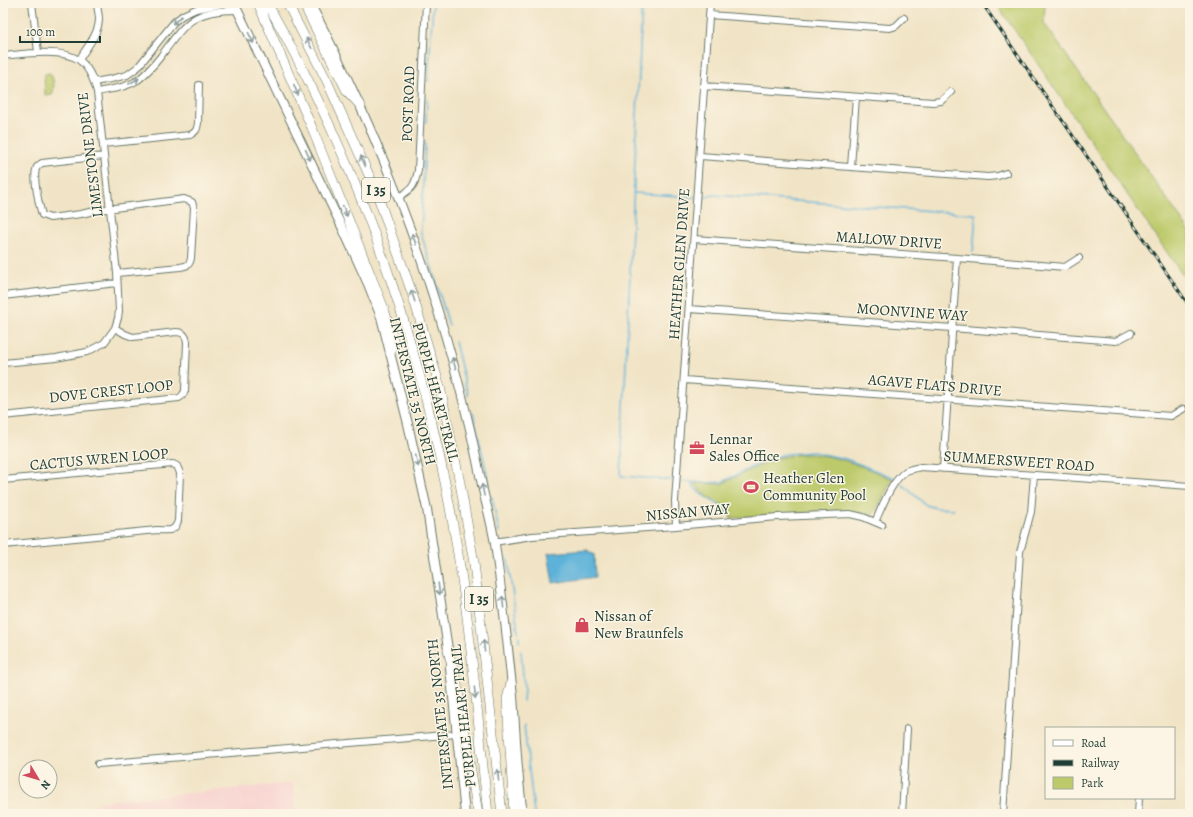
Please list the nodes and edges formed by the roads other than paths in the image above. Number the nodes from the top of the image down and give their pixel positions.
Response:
1 (32, 3) edge
2 (97, 3) edge
3 (227, 3) edge
4 (258, 3) edge
5 (267, 3) edge
6 (287, 3) edge
7 (303, 3) edge
8 (310, 3) edge
9 (426, 3) edge
10 (710, 3) edge
11 (236, 6) edge
12 (709, 15) junction
13 (904, 18) dead end
14 (38, 52) junction
15 (3, 56) edge
16 (79, 60) junction
17 (94, 82) junction
18 (200, 85) dead end
19 (703, 86) junction
20 (97, 92) junction
21 (951, 92) dead end
22 (856, 97) junction
23 (361, 106) junction
24 (103, 144) junction
25 (104, 156) junction
26 (700, 156) junction
27 (851, 167) junction
28 (1006, 173) dead end
29 (399, 197) junction
30 (110, 209) junction
31 (694, 239) junction
32 (957, 258) junction
33 (1079, 258) dead end
34 (117, 273) junction
35 (117, 283) junction
36 (3, 296) edge
37 (689, 309) junction
38 (115, 328) junction
39 (952, 328) junction
40 (1131, 333) dead end
41 (390, 353) junction
42 (3, 363) edge
43 (684, 380) junction
44 (947, 399) junction
45 (1183, 409) dead end
46 (3, 416) edge
47 (942, 469) junction
48 (1034, 475) junction
49 (3, 480) edge
50 (1190, 486) edge
51 (875, 522) junction
52 (882, 525) dead end
53 (676, 526) junction
54 (494, 542) junction
55 (3, 545) edge
56 (448, 650) junction
57 (511, 683) junction
58 (907, 729) dead end
59 (457, 734) junction
60 (98, 764) dead end
61 (1139, 799) edge
62 (465, 814) edge
63 (478, 814) edge
64 (488, 814) edge
65 (502, 814) edge
66 (514, 814) edge
67 (523, 814) edge
68 (902, 814) edge
69 (1003, 814) edge
70 (1138, 814) edge

1 - 14 street
2 - 16 street
3 -> 17 street
4 -> 41 highway
5 -> 64 highway, PURPLE HEART TRAIL / I 35
65 -> 6 highway, PURPLE HEART TRAIL / I 35
7 - 23 highway
8 - 23 main road
9 - 29 street, POST ROAD
10 - 12 street, HEATHER GLEN DRIVE
20 -> 11 street
11 -> 41 main road, INTERSTATE 35 NORTH
12 - 13 street
12 - 19 street, HEATHER GLEN DRIVE
14 - 15 street
14 - 16 street
16 - 17 street, LIMESTONE DRIVE
17 - 20 street, LIMESTONE DRIVE
18 - 24 street
19 - 22 street
19 - 26 street, HEATHER GLEN DRIVE
20 - 24 street, LIMESTONE DRIVE
21 - 22 street
22 - 27 street
23 - 29 main road
24 - 25 street, LIMESTONE DRIVE
25 - 30 street, LIMESTONE DRIVE
25 - 30 street
26 - 27 street
26 - 31 street, HEATHER GLEN DRIVE
27 - 28 street
54 -> 29 main road
30 - 34 street, LIMESTONE DRIVE
30 - 34 street
31 - 32 street, MALLOW DRIVE
31 - 37 street, HEATHER GLEN DRIVE
32 - 33 street, MALLOW DRIVE
32 - 39 street
34 - 35 street, LIMESTONE DRIVE
35 - 36 street
35 - 38 street, LIMESTONE DRIVE
37 - 39 street, MOONVINE WAY
37 - 43 street, HEATHER GLEN DRIVE
38 - 42 street, LIMESTONE DRIVE
38 - 46 street, DOVE CREST LOOP
39 - 40 street, MOONVINE WAY
39 - 44 street
41 -> 56 main road, INTERSTATE 35 NORTH
43 - 44 street, AGAVE FLATS DRIVE
43 - 53 street, HEATHER GLEN DRIVE
44 - 45 street, AGAVE FLATS DRIVE
44 - 47 street
47 - 48 street, SUMMERSWEET ROAD
47 - 51 street, SUMMERSWEET ROAD
48 - 50 street, SUMMERSWEET ROAD
48 - 69 street
49 - 55 street, CACTUS WREN LOOP
51 - 52 street, NISSAN WAY
51 - 53 street, NISSAN WAY
53 - 54 street, NISSAN WAY
57 -> 54 main road
56 - 59 main road, INTERSTATE 35 NORTH
56 - 63 highway
57 - 66 highway
57 - 67 main road
58 - 68 street
59 - 60 street
59 - 62 main road, INTERSTATE 35 NORTH
61 - 70 street

